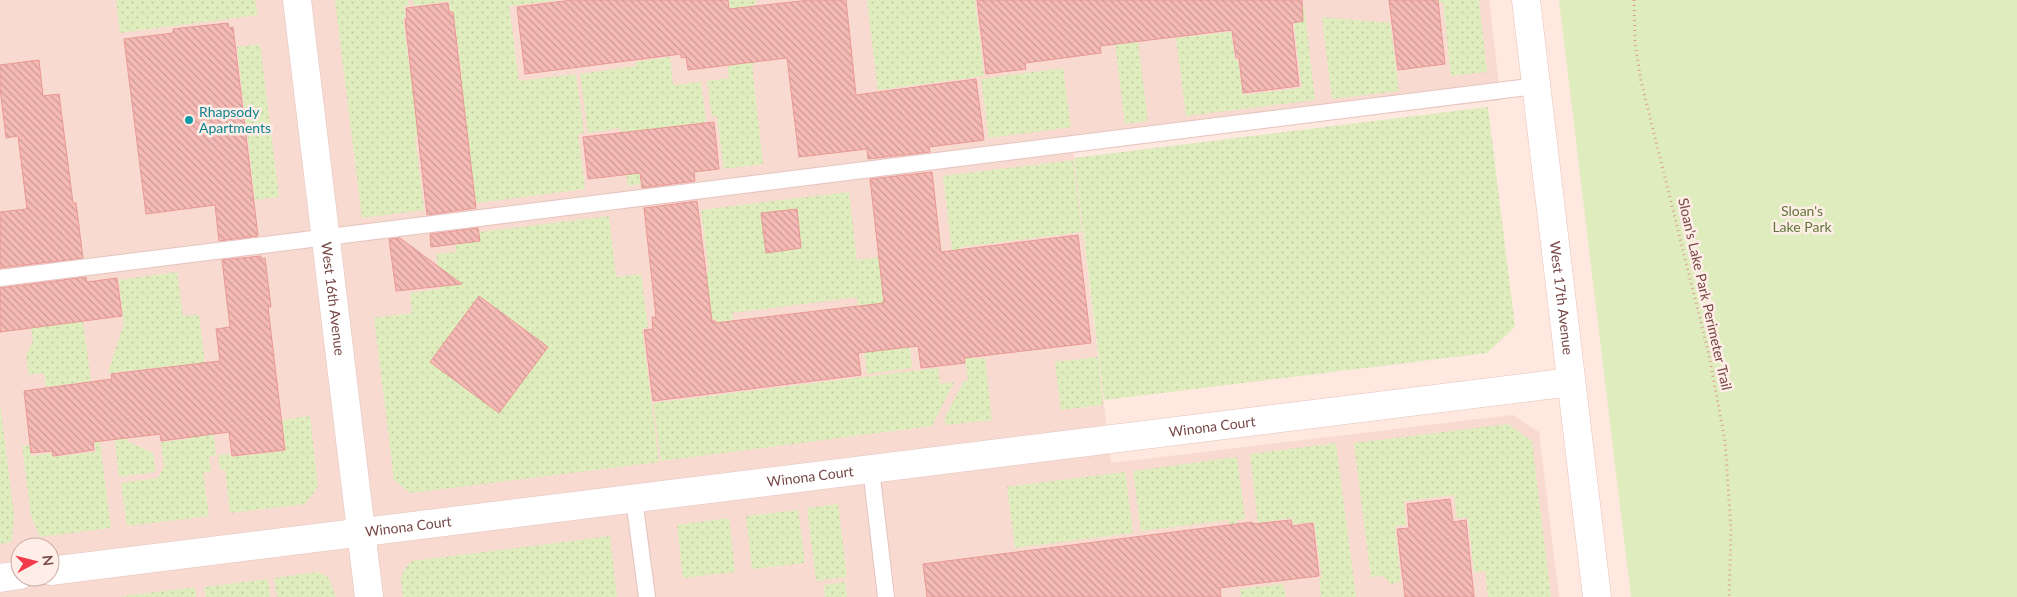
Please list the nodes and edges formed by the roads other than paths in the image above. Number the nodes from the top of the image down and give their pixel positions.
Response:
1 (297, 0) edge
2 (1526, 0) edge
3 (1536, 86) junction
4 (326, 237) junction
5 (0, 278) edge
6 (1571, 382) junction
7 (872, 469) junction
8 (634, 499) junction
9 (361, 533) junction
10 (60, 571) edge
11 (369, 597) edge
12 (647, 597) edge
13 (886, 597) edge
14 (1597, 597) edge

1 - 4 street, West 16th Avenue
2 - 3 street, West 17th Avenue
3 - 4 lane
3 - 6 street, West 17th Avenue
4 - 5 lane
4 - 9 street, West 16th Avenue
6 - 7 street, Winona Court
6 - 14 street, West 17th Avenue
7 - 8 street, Winona Court
7 - 13 lane
8 - 9 street, Winona Court
8 - 12 lane
9 - 10 street, Winona Court
9 - 11 street, West 16th Avenue

